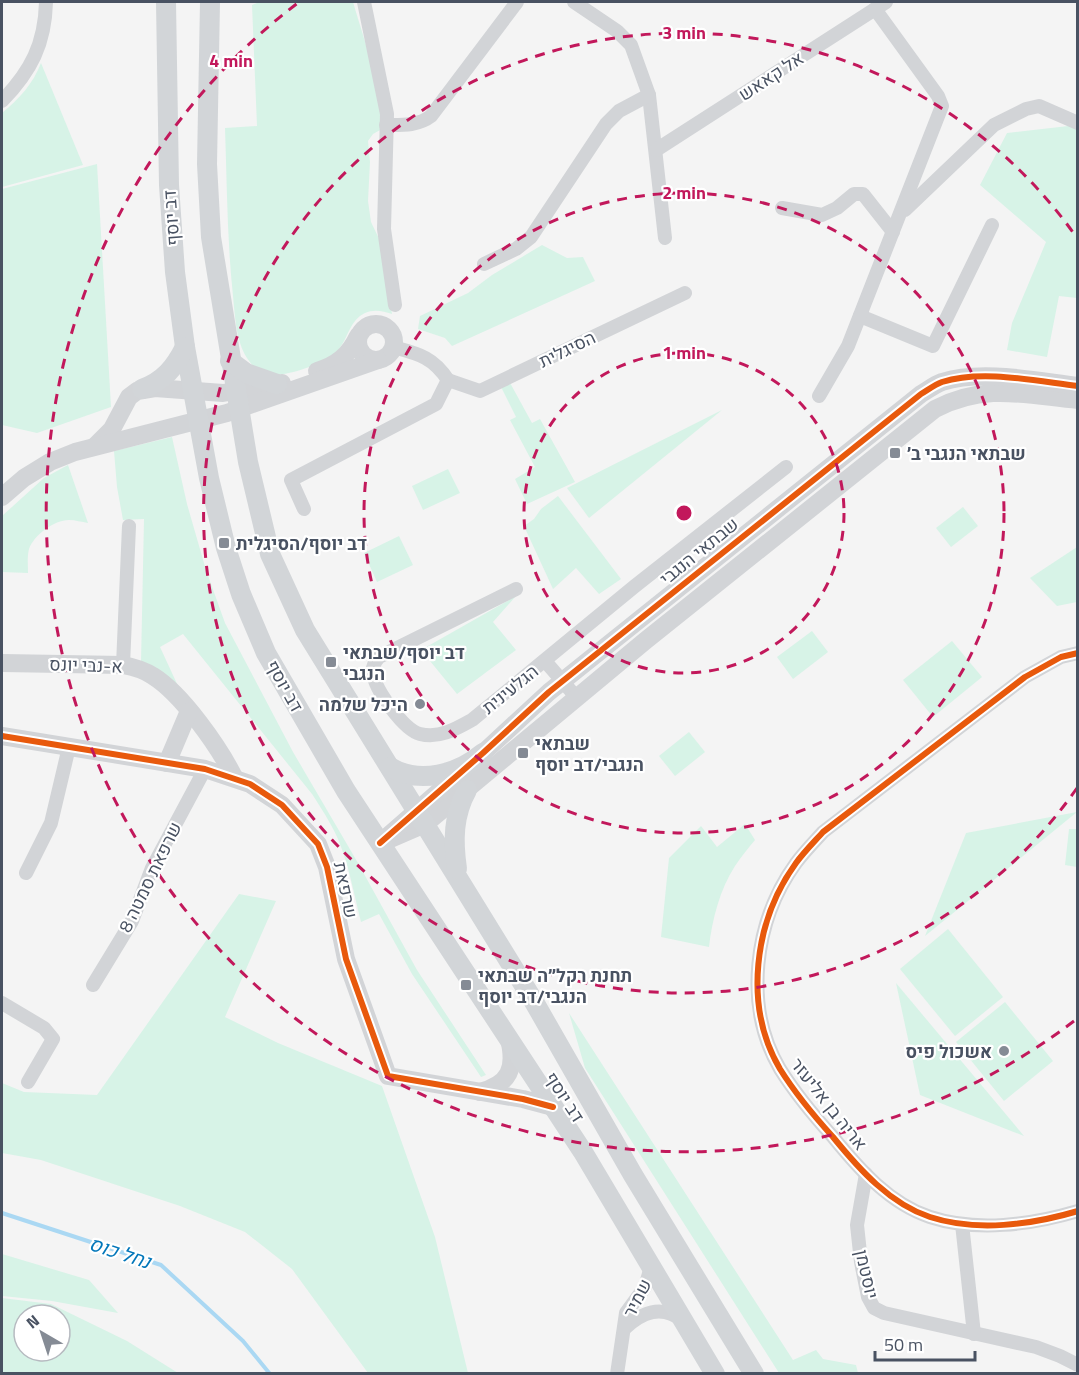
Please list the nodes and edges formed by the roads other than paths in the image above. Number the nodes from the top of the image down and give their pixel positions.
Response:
1 (46, 2) edge
2 (166, 2) edge
3 (210, 2) edge
4 (364, 2) edge
5 (517, 2) edge
6 (574, 2) edge
7 (880, 5) edge
8 (649, 95) junction
9 (2, 101) edge
10 (1077, 123) edge
11 (386, 125) junction
12 (656, 150) junction
13 (782, 208) dead end
14 (900, 214) junction
15 (992, 225) dead end
16 (893, 232) junction
17 (665, 238) dead end
18 (484, 264) dead end
19 (685, 293) dead end
20 (395, 305) dead end
21 (860, 316) junction
22 (358, 336) junction
23 (185, 347) junction
24 (393, 347) junction
25 (378, 360) junction
26 (230, 361) junction
27 (448, 380) junction
28 (277, 384) junction
29 (1077, 386) edge
30 (142, 389) junction
31 (193, 392) junction
32 (819, 396) dead end
33 (237, 400) junction
34 (1077, 400) edge
35 (123, 408) junction
36 (198, 421) junction
37 (141, 435) junction
38 (95, 446) junction
39 (786, 467) dead end
40 (2, 497) edge
41 (304, 509) dead end
42 (129, 526) dead end
43 (516, 589) dead end
44 (1077, 653) edge
45 (545, 661) junction
46 (2, 663) edge
47 (123, 664) junction
48 (562, 681) junction
49 (576, 698) junction
50 (189, 711) junction
51 (2, 736) edge
52 (69, 747) junction
53 (483, 753) junction
54 (167, 763) junction
55 (390, 767) junction
56 (205, 769) junction
57 (234, 777) junction
58 (467, 790) junction
59 (421, 817) junction
60 (380, 843) junction
61 (26, 873) dead end
62 (458, 877) junction
63 (93, 985) dead end
64 (2, 1004) edge
65 (509, 1040) junction
66 (28, 1082) dead end
67 (480, 1092) junction
68 (553, 1107) junction
69 (866, 1174) junction
70 (1077, 1211) edge
71 (962, 1224) junction
72 (651, 1267) junction
73 (685, 1323) junction
74 (624, 1329) junction
75 (974, 1334) junction
76 (1077, 1365) edge
77 (617, 1374) edge
78 (715, 1374) edge
79 (754, 1374) edge

1 - 9 street
2 - 23 main road, דב יוסף
3 - 26 main road, דב יוסף
4 - 11 street
5 - 11 street
6 - 8 street
7 - 12 street, אל קאאש
7 - 14 street
8 - 12 street
8 - 18 street
10 - 14 street
11 - 20 street
12 - 17 street
13 - 16 street
14 - 16 street
15 - 21 street
16 - 21 street
19 - 27 street, הסיגלית
21 - 32 street
22 - 24 street
22 - 25 street
22 - 28 street
23 - 30 main road
23 - 31 main road, דב יוסף
24 - 25 street
24 - 27 street, הסיגלית
25 - 33 street
26 - 28 main road
26 - 33 main road, דב יוסף
27 - 41 street
28 - 33 street
29 - 48 street, שבתאי הנגבי
30 - 31 street
30 - 35 street
31 - 33 street
31 - 36 main road, דב יוסף
33 - 36 street
33 - 55 main road, דב יוסף
34 - 49 street, שבתאי הנגבי
35 - 37 street
35 - 38 street
36 - 37 street
36 - 60 main road, דב יוסף
37 - 38 street
38 - 40 street
39 - 45 street, הגלעינית
42 - 47 street
43 - 45 street, הגלעינית
44 - 69 street, אריה בן אליעזר
45 - 48 street
46 - 47 street, א-נבי יונס
47 - 50 street, א-נבי יונס
48 - 49 street
48 - 53 street, שבתאי הנגבי
49 - 58 street, שבתאי הנגבי
50 - 54 street
50 - 57 street, א-נבי יונס
51 - 52 street, שרפאת
52 - 54 street, שרפאת
52 - 61 street
53 - 55 main road
53 - 59 street, שבתאי הנגבי
54 - 56 street, שרפאת
55 - 59 main road, דב יוסף
56 - 57 street, שרפאת
56 - 63 street, שרפאת סמטה 8
57 - 67 street, שרפאת
58 - 59 street, שבתאי הנגבי
58 - 62 main road
59 - 60 street, שבתאי הנגבי
59 - 62 main road, דב יוסף
60 - 65 main road, דב יוסף
62 - 79 main road, דב יוסף
64 - 66 street
65 - 67 street
65 - 68 main road, דב יוסף
67 - 68 street, שרפאת
68 - 72 main road, דב יוסף
69 - 71 street, אריה בן אליעזר
69 - 75 street, יוסטמן
70 - 71 street, אריה בן אליעזר
71 - 75 street
72 - 73 main road, דב יוסף
72 - 74 street, שמיר
73 - 74 street, שמיר
73 - 78 main road, דב יוסף
74 - 77 street, שמיר
75 - 76 street, יוסטמן

